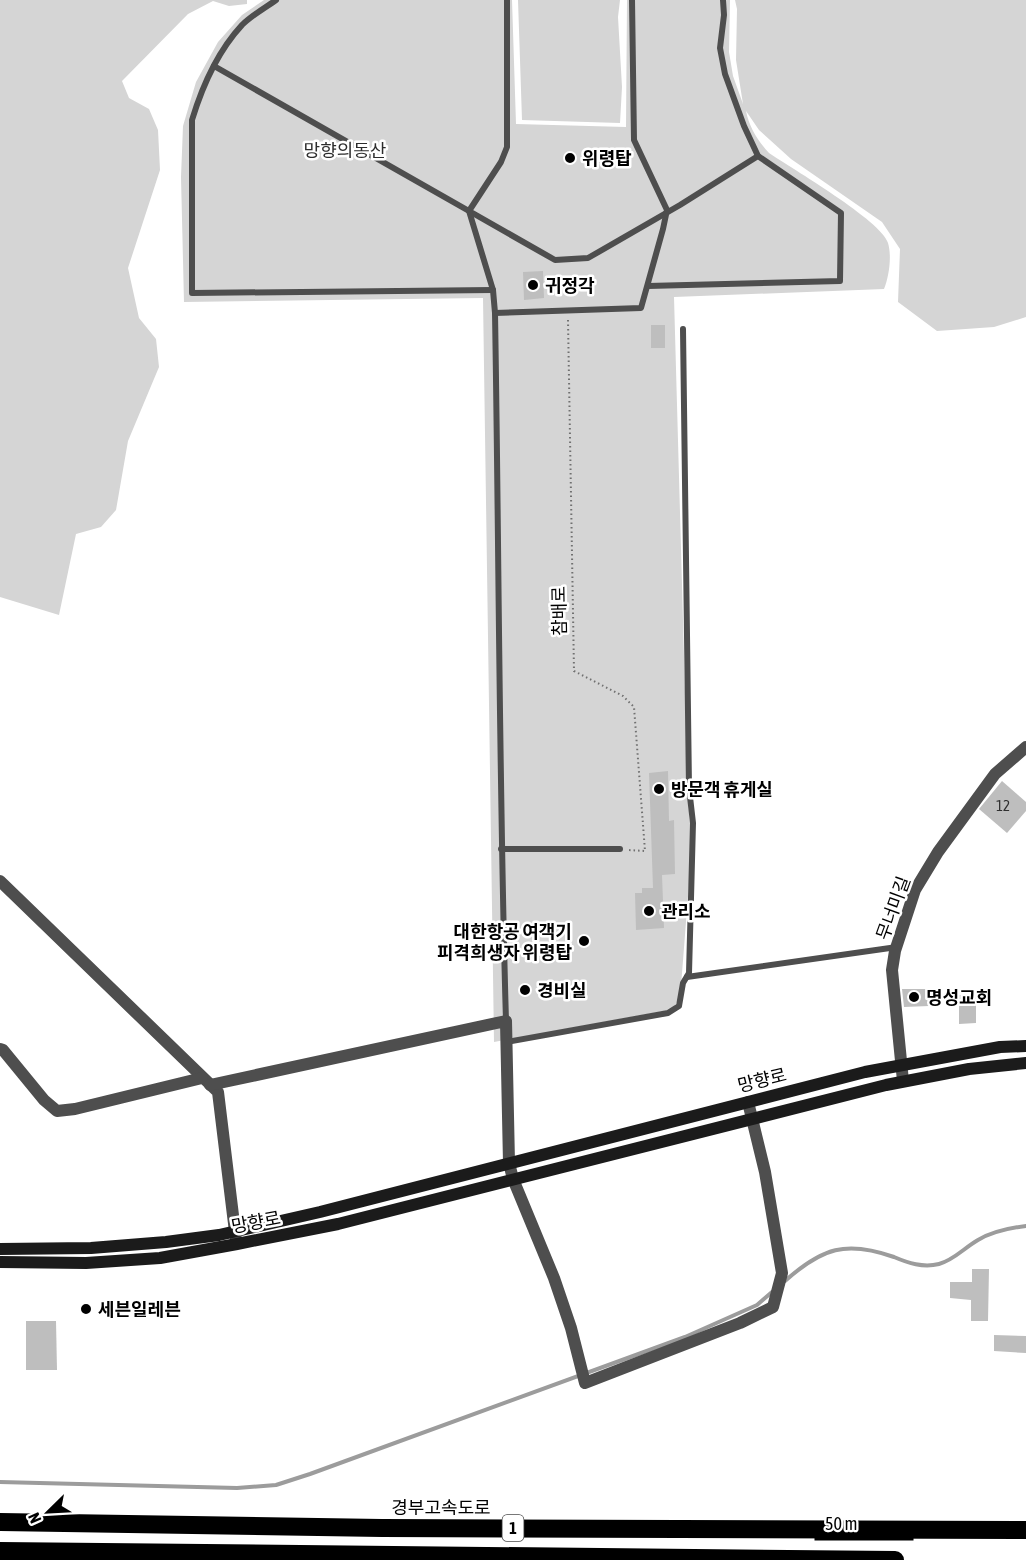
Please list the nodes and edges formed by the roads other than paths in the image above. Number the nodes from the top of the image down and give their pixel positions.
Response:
1 (276, 0) edge
2 (507, 0) edge
3 (632, 0) edge
4 (723, 0) edge
5 (214, 66) junction
6 (758, 156) junction
7 (469, 211) junction
8 (666, 214) junction
9 (648, 286) junction
10 (493, 290) junction
11 (495, 313) junction
12 (684, 329) dead end
13 (1026, 747) edge
14 (501, 849) junction
15 (620, 849) road end
16 (0, 881) edge
17 (897, 947) junction
18 (687, 977) junction
19 (506, 1021) junction
20 (507, 1042) junction
21 (1026, 1046) edge
22 (0, 1049) edge
23 (1026, 1063) edge
24 (900, 1065) junction
25 (903, 1081) junction
26 (206, 1082) junction
27 (748, 1102) junction
28 (753, 1119) junction
29 (510, 1162) junction
30 (513, 1179) junction
31 (235, 1231) junction
32 (237, 1244) junction
33 (0, 1249) edge
34 (0, 1262) edge
35 (0, 1522) edge
36 (1026, 1530) edge
37 (0, 1551) edge
38 (895, 1560) edge

1 - 5 lane
2 - 7 lane
3 - 8 lane
4 - 6 lane
5 - 7 lane
5 - 10 lane
6 - 8 lane
6 - 9 lane
7 - 8 lane
7 - 10 lane
8 - 9 lane
9 - 11 lane
10 - 11 lane
11 - 14 lane
12 - 18 lane
13 - 17 street, 무너미길
14 - 15 lane
14 - 19 lane
16 - 26 street
17 - 18 lane
17 - 24 street, 무너미길
18 - 20 lane
19 - 20 street
19 - 26 street
20 - 29 street
21 - 24 main road, 망향로
22 - 26 street
23 - 25 main road, 망향로
24 - 25 street, 무너미길
24 - 27 main road, 망향로
25 - 28 main road, 망향로
26 - 31 street
27 - 28 street
27 - 29 main road, 망향로
28 - 30 main road, 망향로
28 - 30 street
29 - 30 street
29 - 31 main road, 망향로
30 - 32 main road, 망향로
31 - 32 street
31 - 33 main road, 망향로
32 - 34 main road, 망향로
35 - 36 highway, 경부고속도로 / 1
37 - 38 highway, 1

